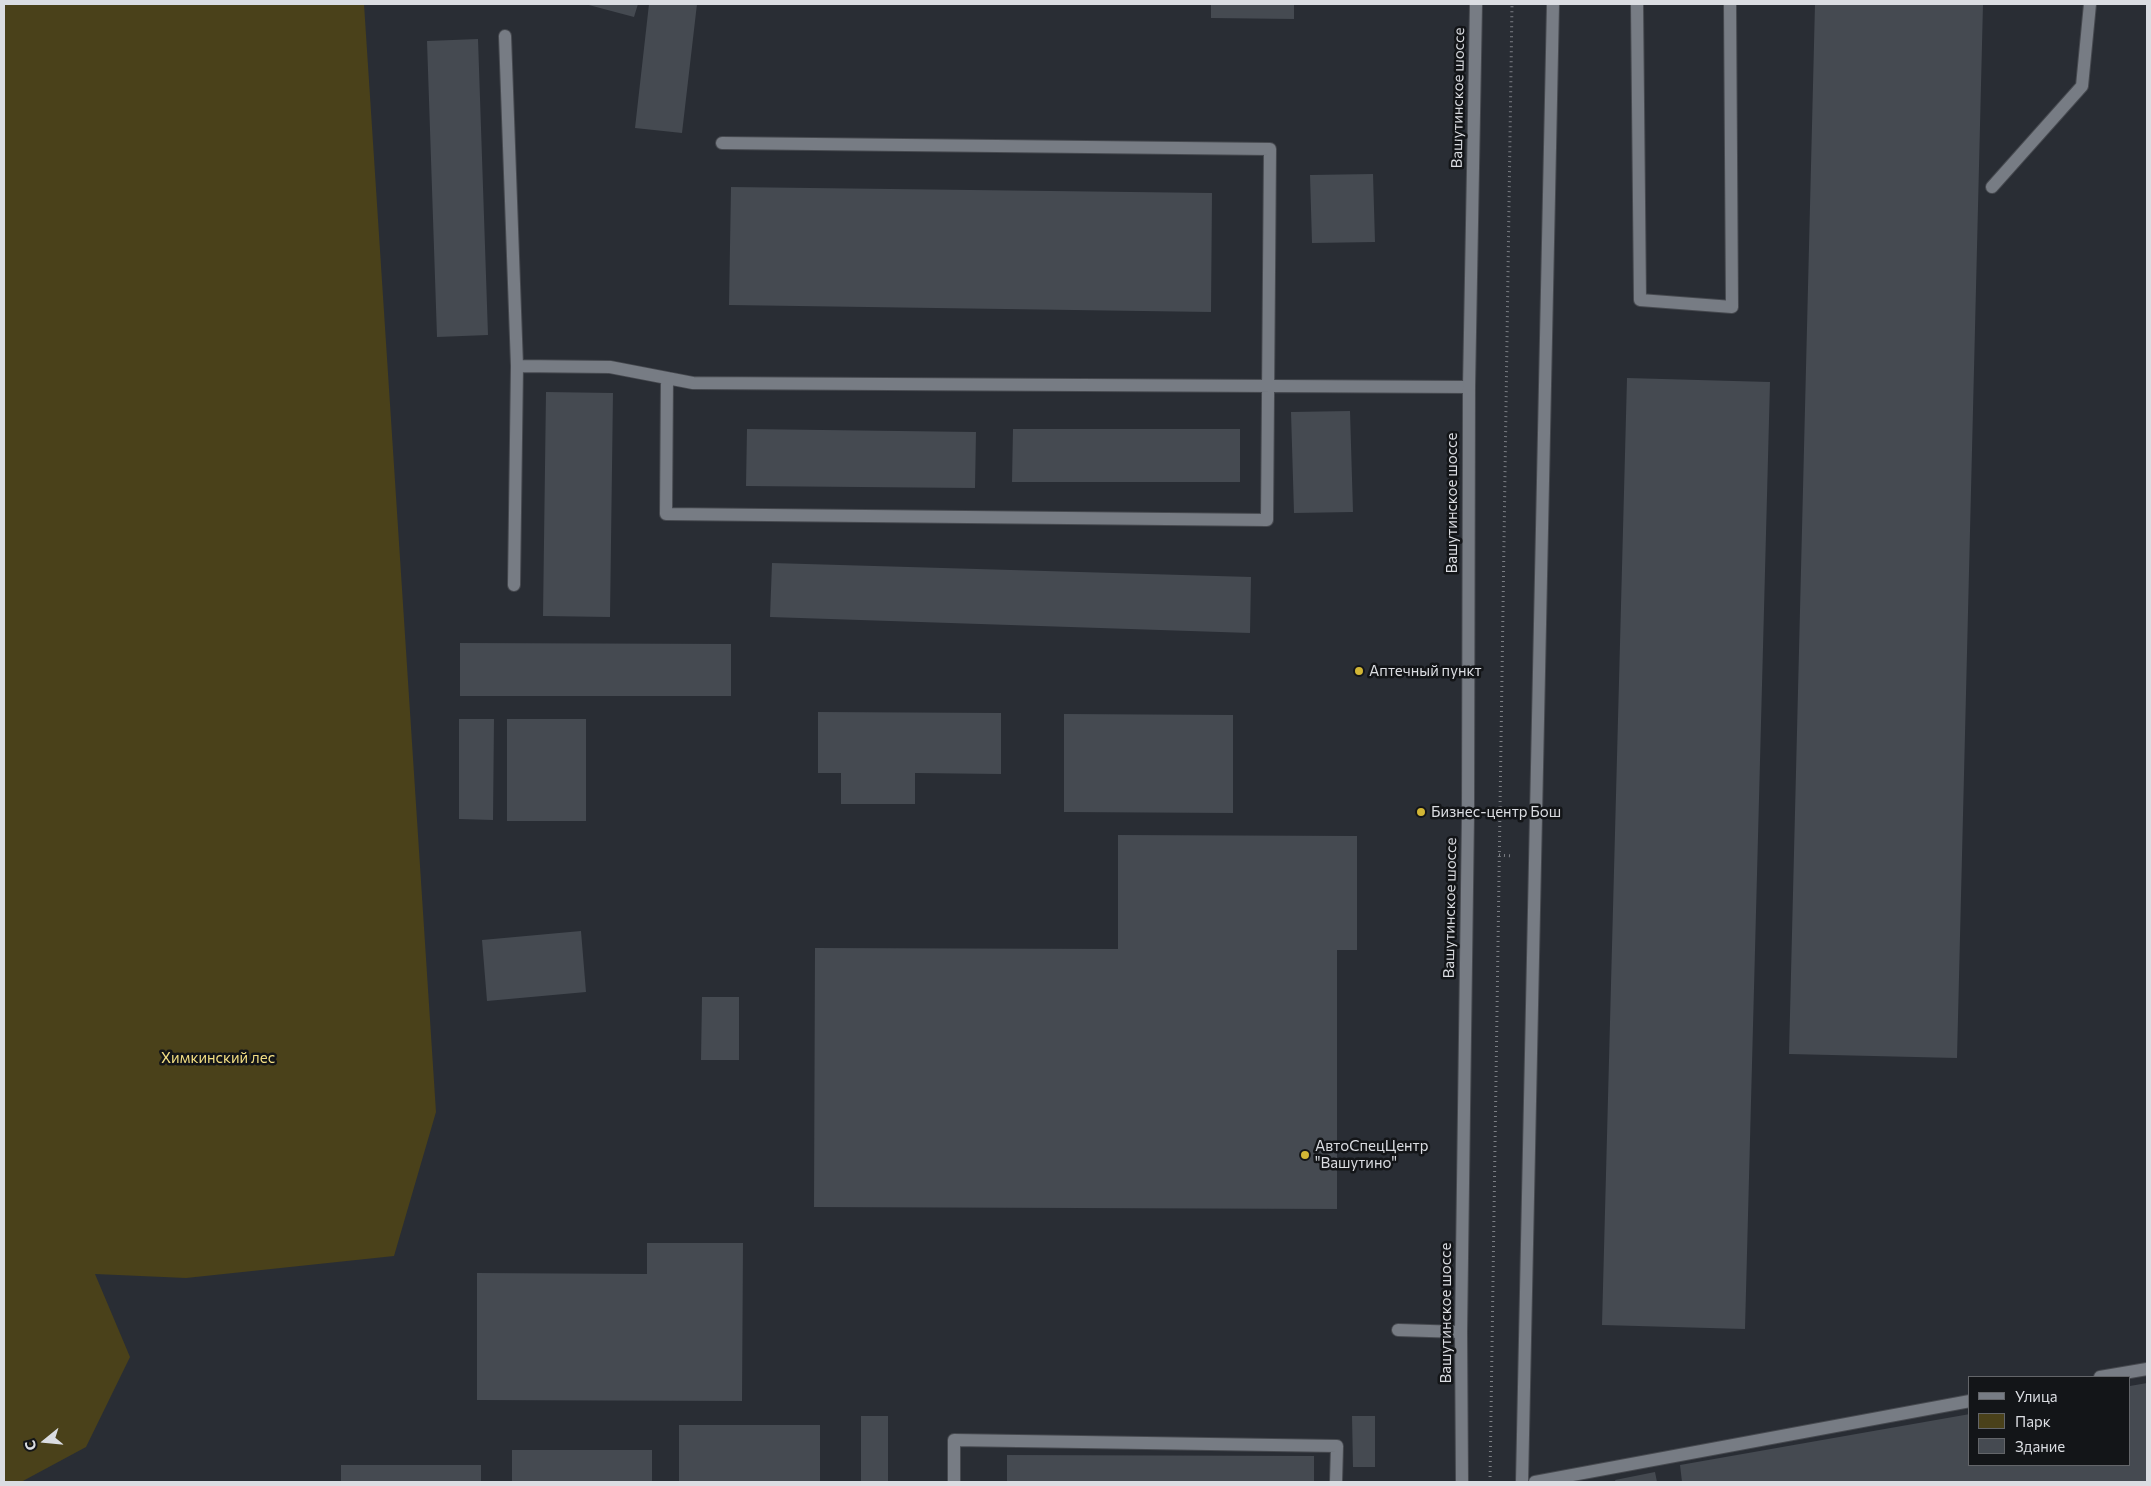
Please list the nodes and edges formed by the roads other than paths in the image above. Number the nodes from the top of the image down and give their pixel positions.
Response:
1 (1476, 4) edge
2 (1553, 4) edge
3 (1636, 4) edge
4 (1730, 4) edge
5 (2090, 4) edge
6 (505, 36) dead end
7 (722, 144) dead end
8 (1992, 187) dead end
9 (516, 366) junction
10 (667, 378) junction
11 (1268, 386) junction
12 (1469, 387) junction
13 (514, 585) dead end
14 (1398, 1330) dead end
15 (1461, 1332) junction
16 (2147, 1369) edge
17 (2106, 1376) edge
18 (1968, 1401) edge
19 (954, 1482) edge
20 (1336, 1482) edge
21 (1462, 1482) edge
22 (1522, 1482) edge
23 (1535, 1482) edge

1 - 12 street, Вашутинское шоссе
2 - 22 street
3 - 4 street
5 - 8 street
6 - 9 street
7 - 11 street
9 - 10 street
9 - 13 street
10 - 11 street
10 - 11 street
11 - 12 street
12 - 15 street, Вашутинское шоссе
14 - 15 street
15 - 21 street, Вашутинское шоссе
16 - 17 street
18 - 23 street
19 - 20 street

